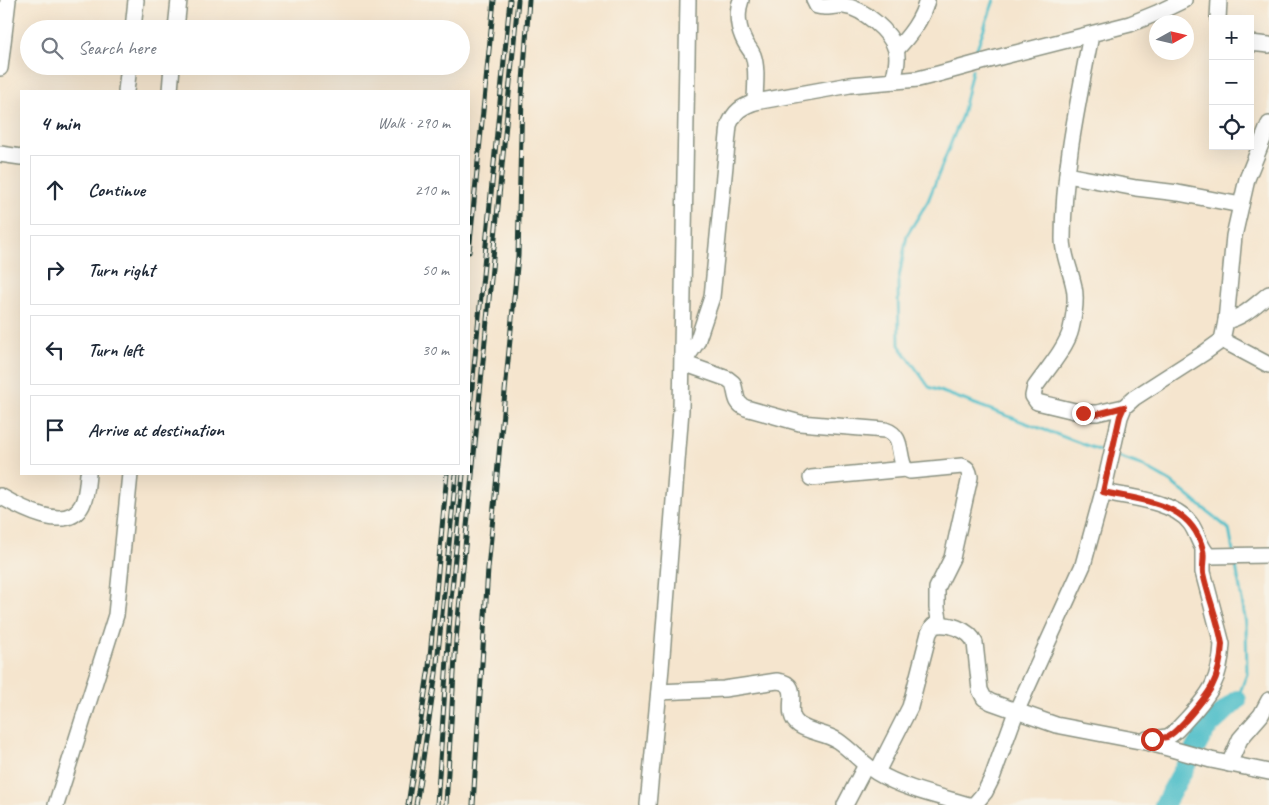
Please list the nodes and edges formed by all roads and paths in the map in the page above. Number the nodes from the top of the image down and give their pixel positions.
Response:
1 (8, 0) edge
2 (136, 0) edge
3 (179, 0) edge
4 (688, 0) edge
5 (742, 0) edge
6 (814, 0) edge
7 (927, 0) edge
8 (1184, 0) edge
9 (1219, 0) edge
10 (1157, 7) edge
11 (1218, 15) edge
12 (134, 20) edge
13 (177, 20) edge
14 (1091, 35) junction
15 (1254, 43) edge
16 (1269, 45) edge
17 (896, 50) junction
18 (0, 68) edge
19 (128, 75) edge
20 (171, 75) edge
21 (893, 81) junction
22 (126, 90) edge
23 (170, 90) edge
24 (755, 102) junction
25 (1269, 124) edge
26 (0, 154) edge
27 (20, 157) edge
28 (1067, 175) junction
29 (1241, 205) junction
30 (1269, 294) edge
31 (1226, 321) junction
32 (1222, 340) junction
33 (683, 363) junction
34 (1269, 365) edge
35 (1122, 412) junction
36 (905, 469) junction
37 (88, 475) edge
38 (130, 475) edge
39 (811, 478) dead end
40 (1104, 487) junction
41 (0, 496) edge
42 (1206, 553) junction
43 (1264, 554) edge
44 (940, 624) junction
45 (659, 692) junction
46 (1269, 700) edge
47 (1016, 712) junction
48 (1143, 741) junction
49 (1229, 764) junction
50 (872, 768) junction
51 (1269, 772) edge
52 (56, 805) edge
53 (648, 805) edge
54 (845, 805) edge
55 (970, 805) edge
56 (974, 805) edge

1 - 18 street
2 - 12 street
3 - 13 street
4 - 33 street
5 - 24 street
6 - 17 street
7 - 17 street
8 - 10 street
9 - 11 street
10 - 14 street
14 - 21 street
14 - 28 street
15 - 16 street
17 - 21 street
19 - 22 street
20 - 23 street
21 - 24 street
24 - 33 street
25 - 29 street
26 - 27 street
28 - 29 street
28 - 35 street
29 - 31 street
30 - 31 street
31 - 32 street
32 - 34 street
32 - 35 street
33 - 36 street
33 - 45 street
35 - 40 street
36 - 39 street
36 - 44 street
37 - 41 street
38 - 52 street
40 - 42 street
40 - 47 street
42 - 43 street
42 - 48 street
44 - 47 street
44 - 50 street
45 - 50 street
45 - 53 street
46 - 49 street
47 - 48 street
47 - 56 street
48 - 49 street
49 - 51 street
50 - 54 street
50 - 55 street

